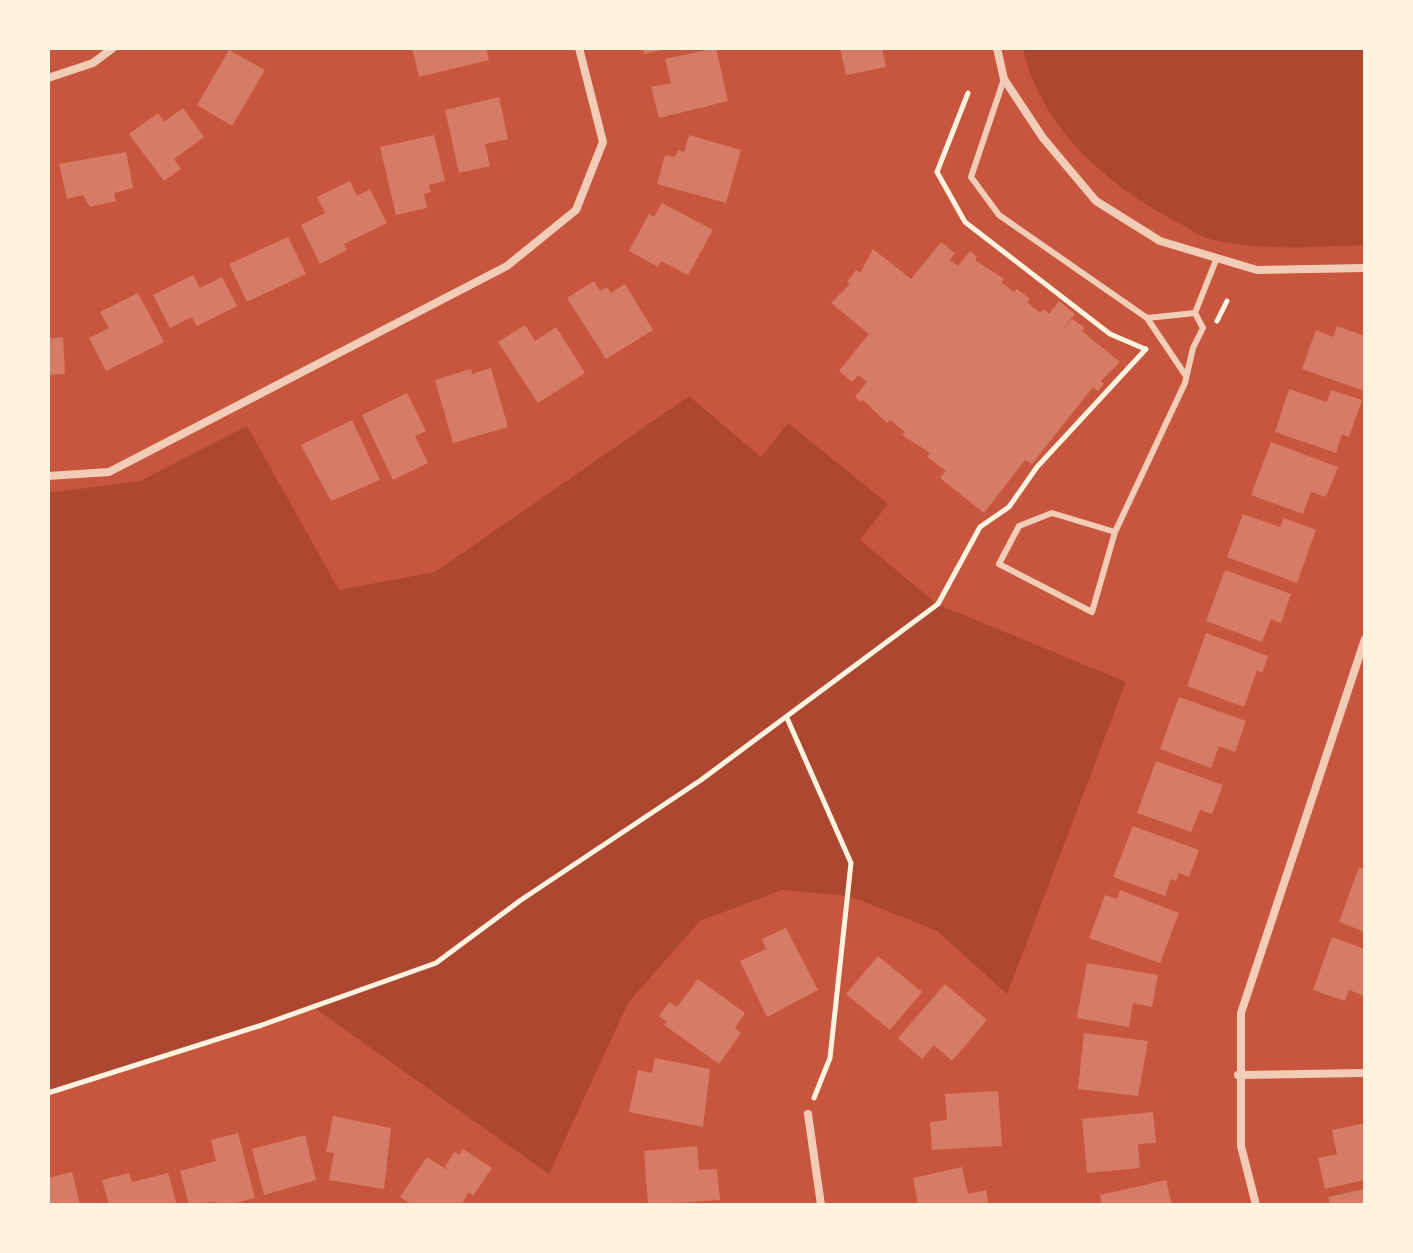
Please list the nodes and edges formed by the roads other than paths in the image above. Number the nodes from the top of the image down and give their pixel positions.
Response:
1 (113, 48) edge
2 (579, 48) edge
3 (997, 48) edge
4 (48, 78) edge
5 (1004, 79) junction
6 (1216, 260) junction
7 (1365, 268) edge
8 (1195, 313) junction
9 (1147, 318) junction
10 (1186, 376) junction
11 (48, 476) edge
12 (1115, 532) junction
13 (1365, 639) edge
14 (1365, 1073) edge
15 (1238, 1075) junction
16 (808, 1114) road end
17 (821, 1205) edge
18 (1256, 1205) edge

1 - 4 street
2 - 11 street
3 - 5 street
5 - 6 street
5 - 9 lane
6 - 7 street
6 - 8 lane
8 - 9 lane
8 - 10 lane
9 - 10 lane
10 - 12 lane
12 - 12 lane
13 - 15 street
14 - 15 street
15 - 18 street
16 - 17 street

